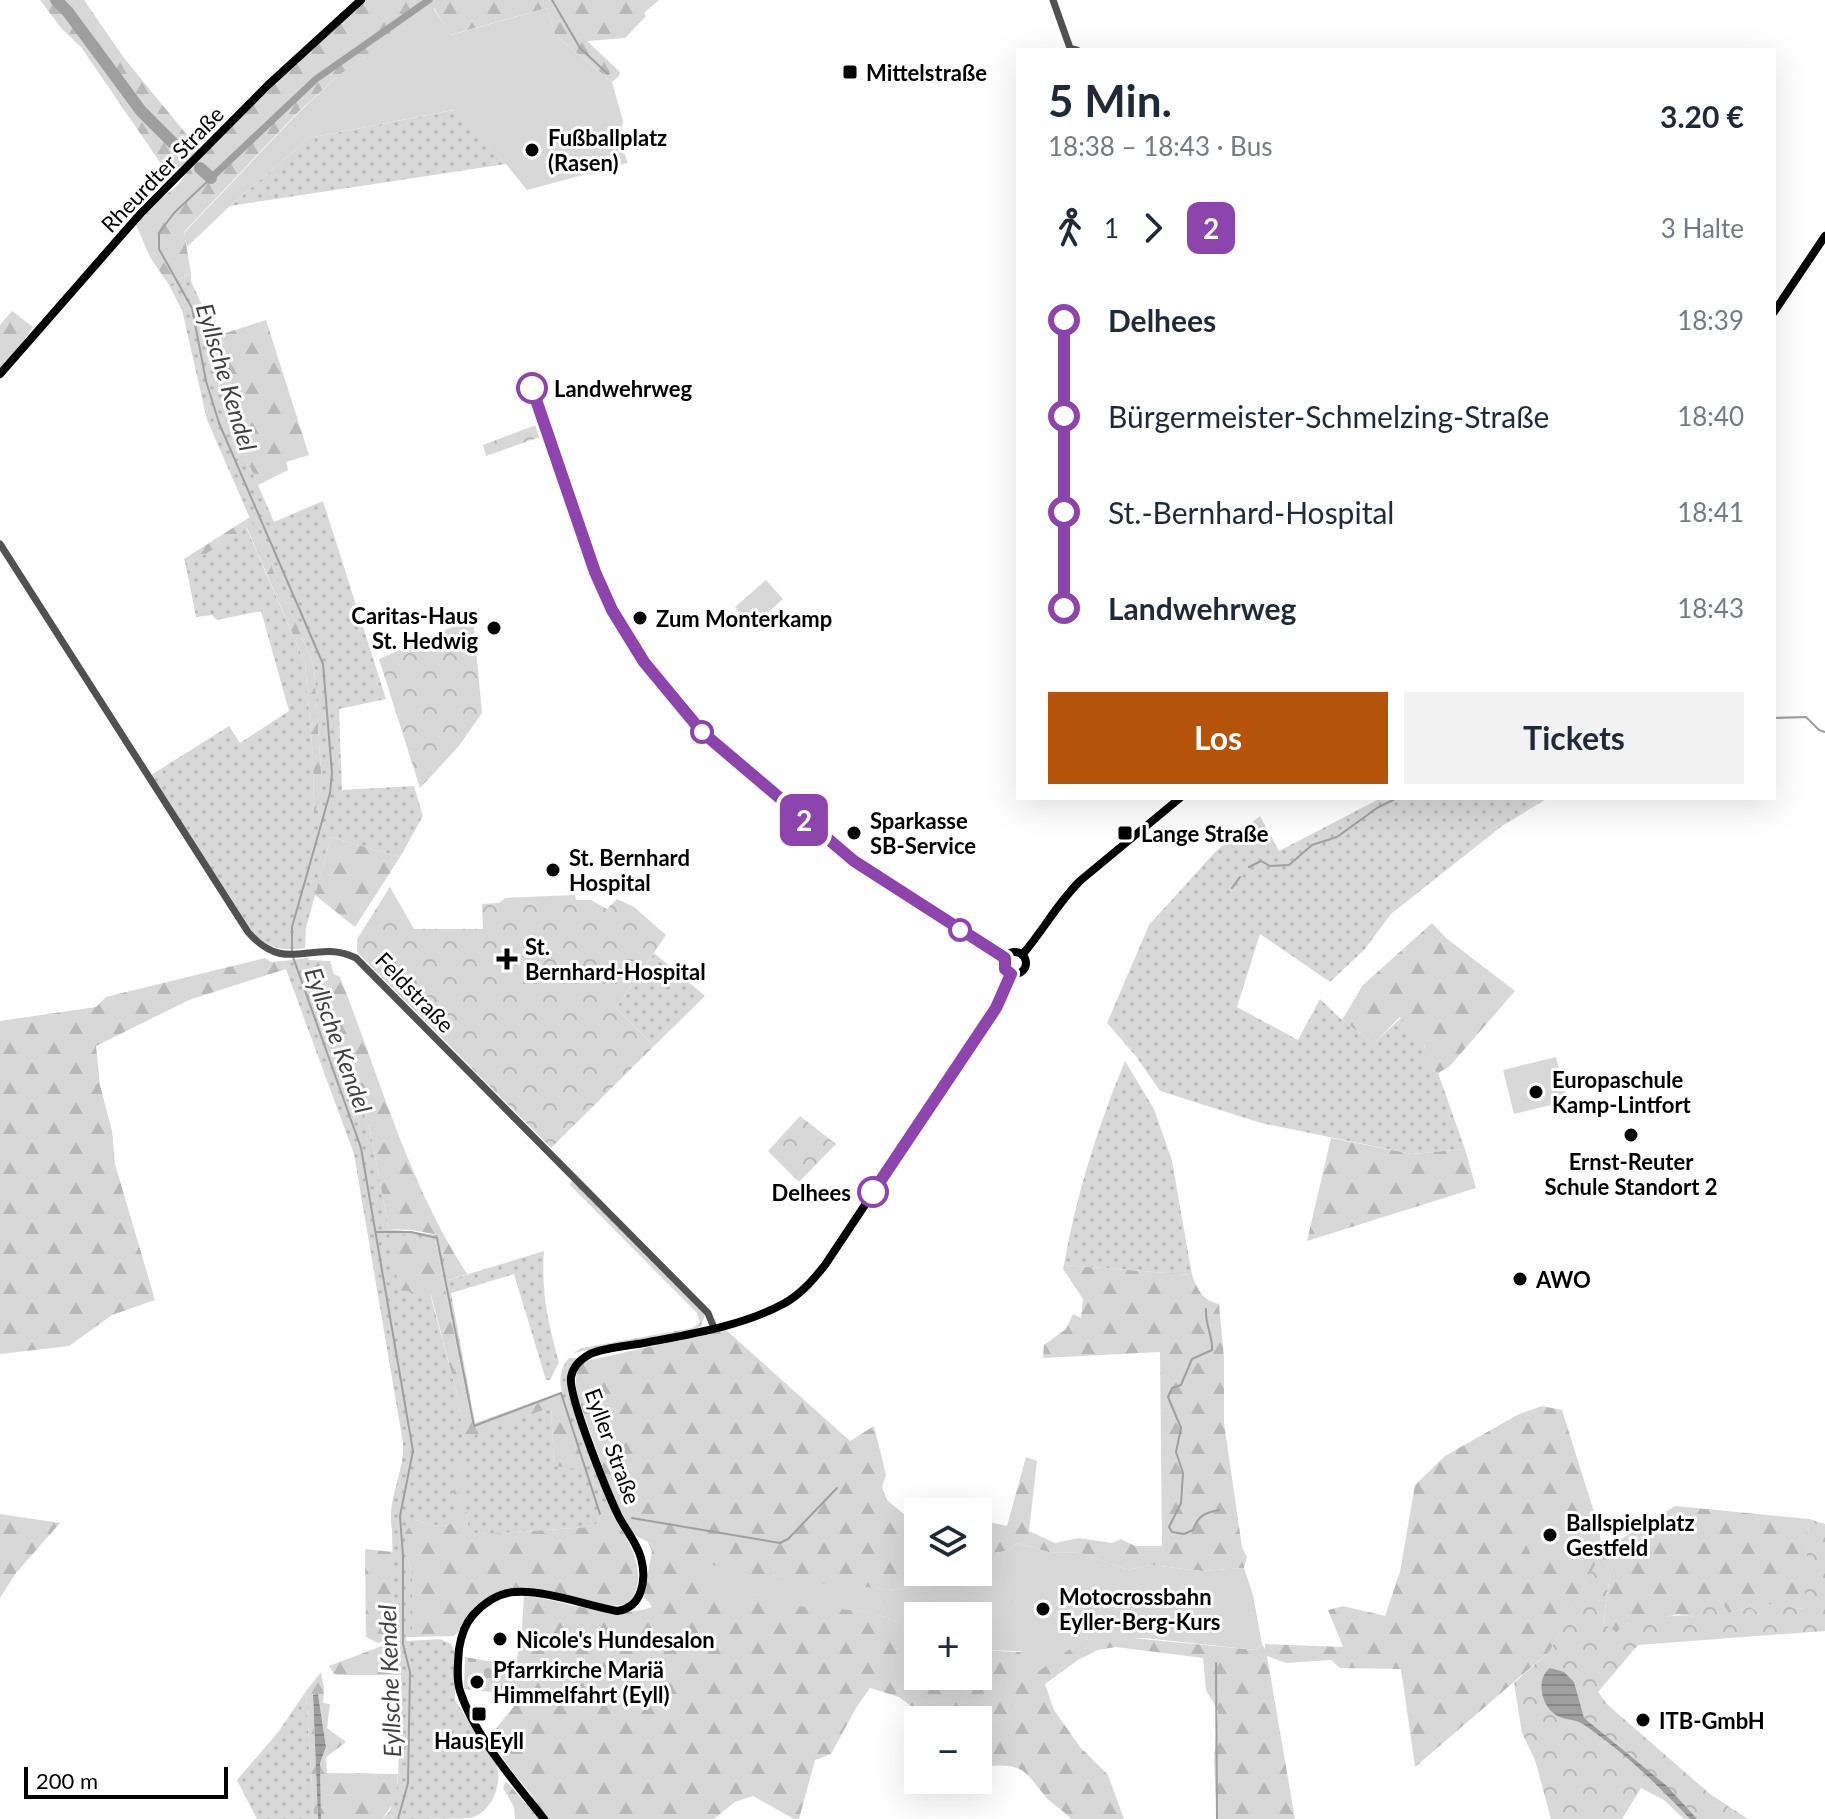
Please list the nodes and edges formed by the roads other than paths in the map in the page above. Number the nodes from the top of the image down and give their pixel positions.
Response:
1 (361, 0) edge
2 (1053, 0) edge
3 (1074, 48) edge
4 (1825, 236) edge
5 (1776, 309) edge
6 (0, 374) edge
7 (0, 544) edge
8 (1178, 800) edge
9 (1022, 955) junction
10 (1011, 974) junction
11 (714, 1328) junction
12 (544, 1819) edge

1 - 6 main road, Rheurdter Straße
2 - 3 street
4 - 5 main road
7 - 11 street, Feldstraße
8 - 9 main road
9 - 10 main road
9 - 10 main road
10 - 11 main road, Eyller Straße
11 - 12 main road, Eyller Straße

